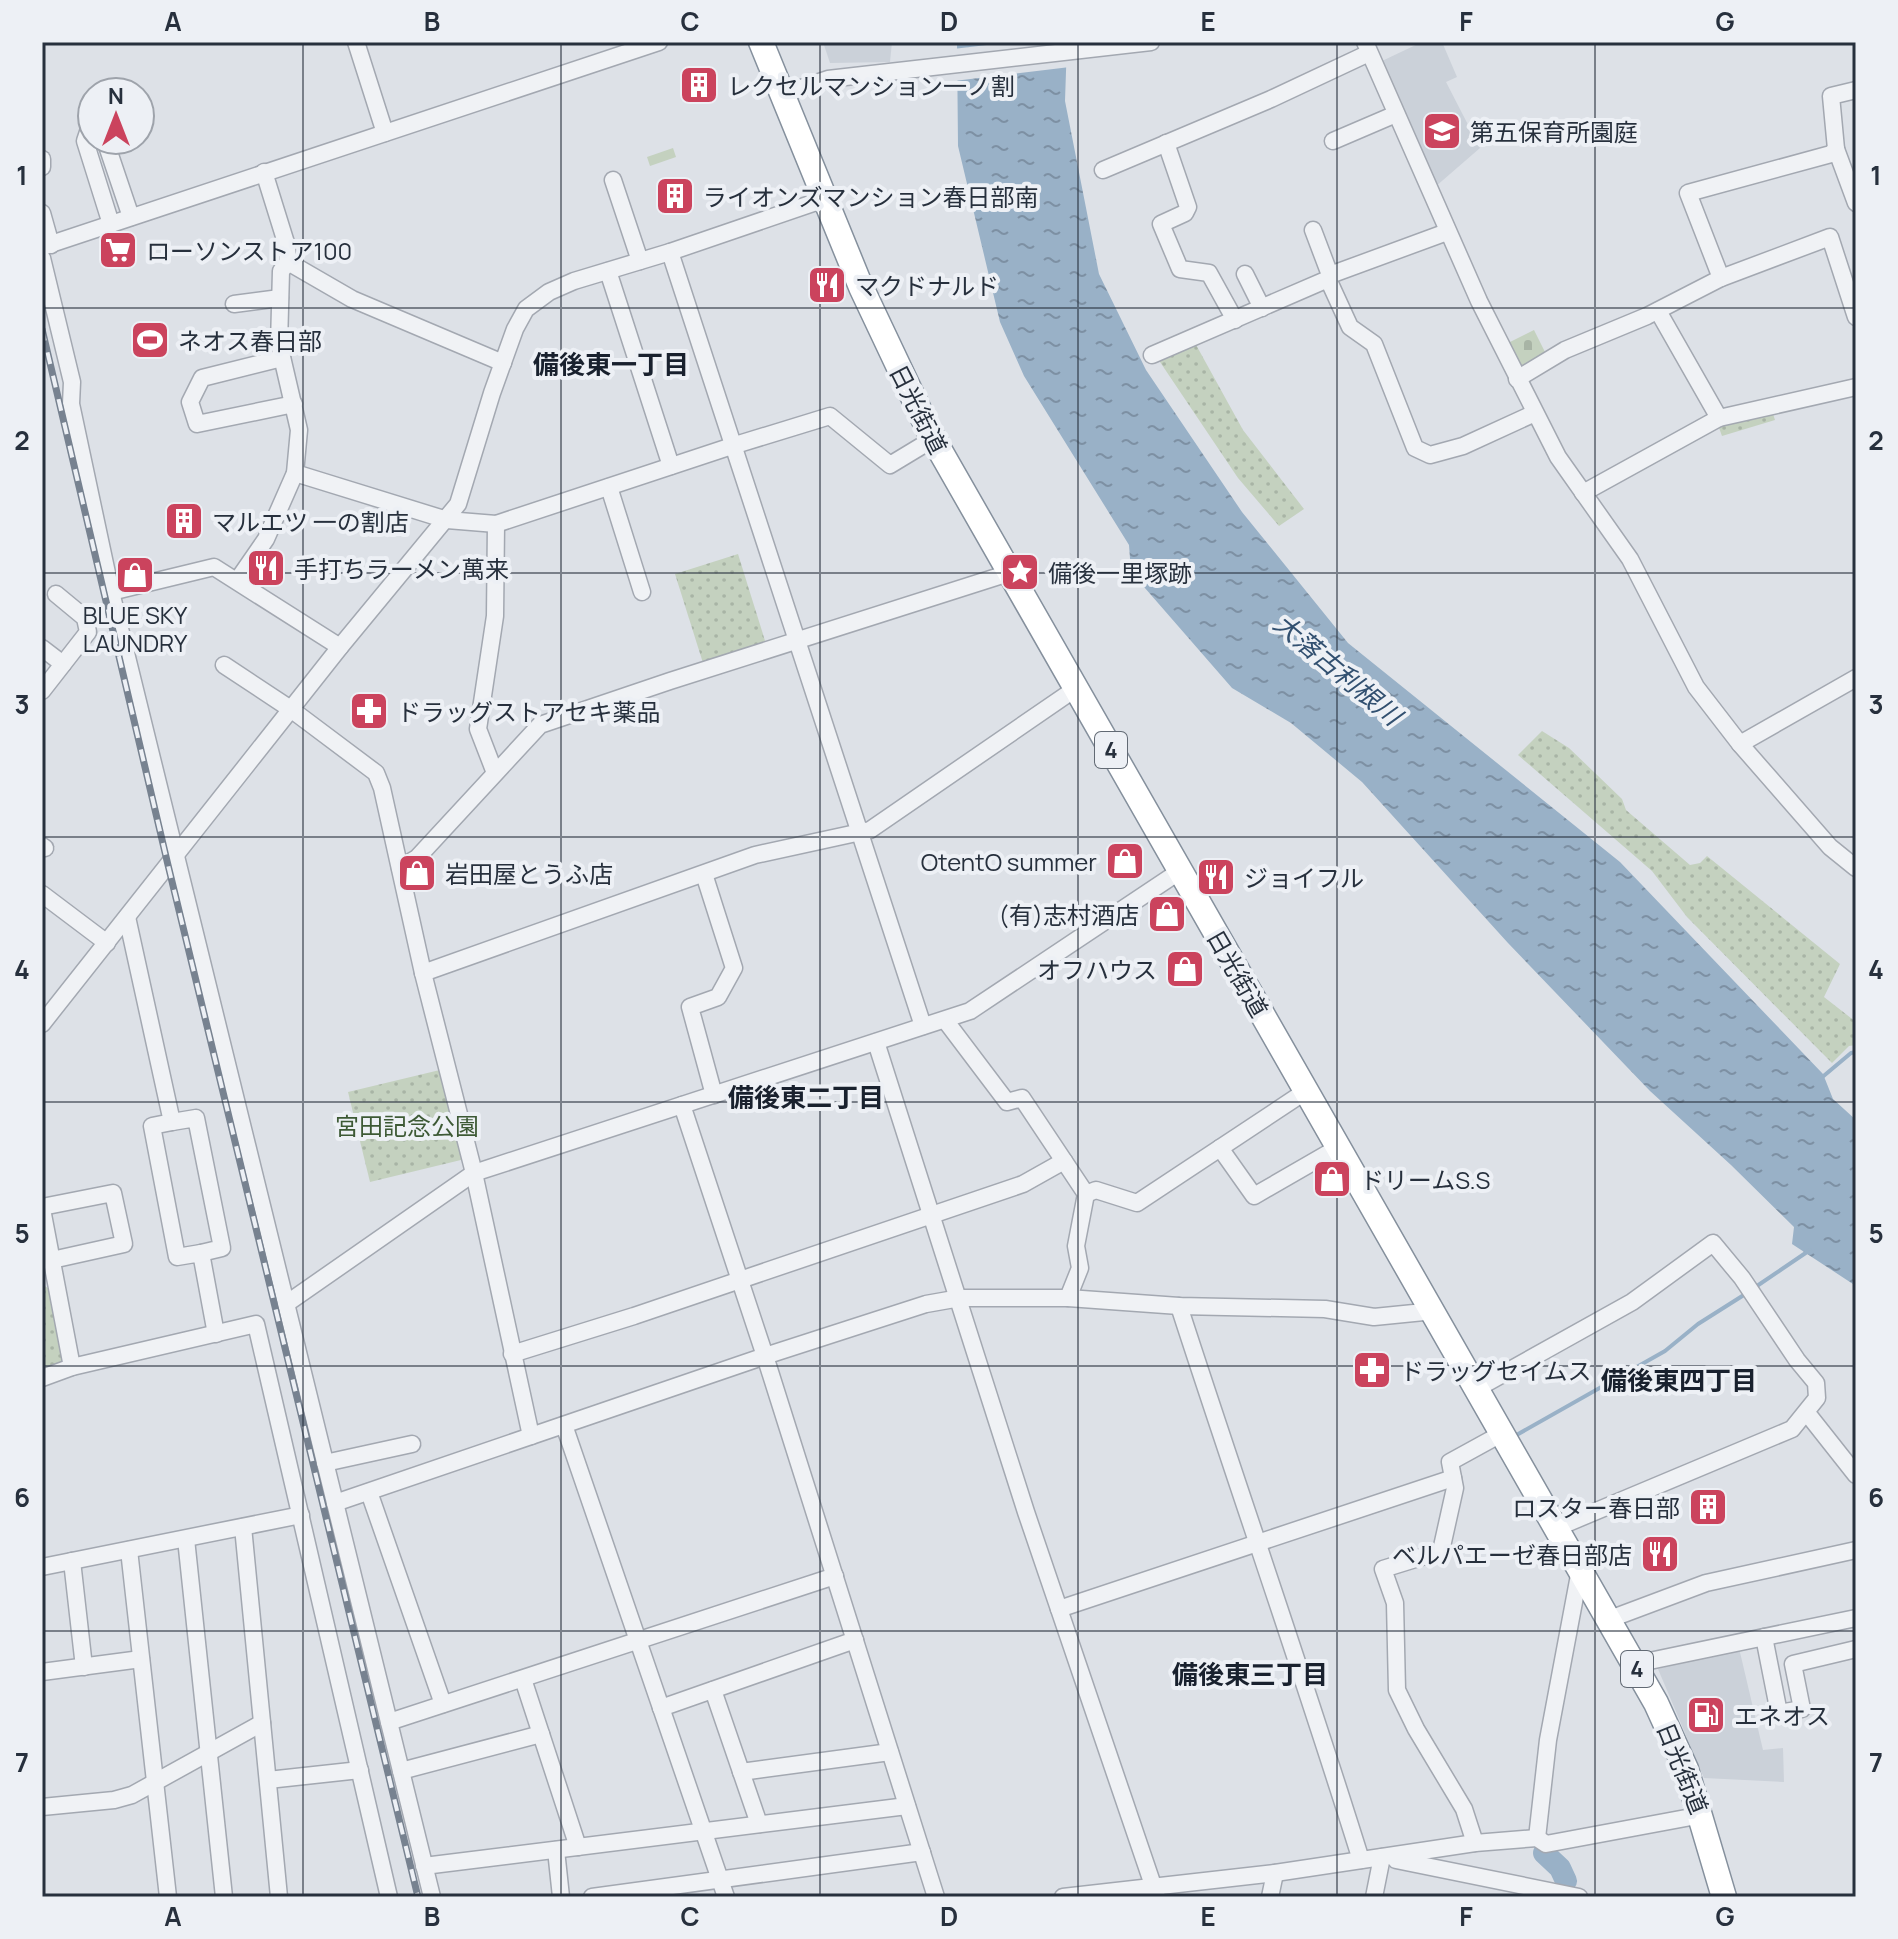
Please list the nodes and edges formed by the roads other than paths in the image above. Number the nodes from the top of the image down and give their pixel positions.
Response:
1 (356, 42) edge
2 (659, 42) edge
3 (761, 42) edge
4 (1151, 42) edge
5 (1079, 46) edge
6 (1367, 48) edge
7 (1856, 90) edge
8 (783, 94) junction
9 (1396, 114) junction
10 (385, 133) junction
11 (1333, 141) dead end
12 (1166, 143) junction
13 (1836, 149) junction
14 (90, 156) edge
15 (110, 156) edge
16 (42, 159) edge
17 (42, 167) edge
18 (1103, 170) dead end
19 (264, 172) junction
20 (613, 180) dead end
21 (825, 199) junction
22 (1856, 203) edge
23 (42, 213) edge
24 (131, 217) junction
25 (111, 224) junction
26 (1313, 230) dead end
27 (1447, 232) junction
28 (45, 250) edge
29 (670, 252) junction
30 (640, 261) junction
31 (288, 262) junction
32 (608, 271) junction
33 (1245, 274) dead end
34 (1329, 277) junction
35 (1721, 278) junction
36 (280, 298) junction
37 (234, 304) dead end
38 (1262, 308) junction
39 (1658, 311) junction
40 (1856, 317) edge
41 (1235, 320) junction
42 (1152, 355) dead end
43 (282, 358) junction
44 (503, 363) junction
45 (1517, 379) junction
46 (1856, 387) edge
47 (294, 404) junction
48 (1535, 413) junction
49 (1719, 418) junction
50 (933, 439) junction
51 (732, 446) junction
52 (671, 466) junction
53 (295, 473) junction
54 (609, 487) junction
55 (1583, 493) junction
56 (447, 520) junction
57 (496, 524) junction
58 (1009, 573) junction
59 (237, 581) junction
60 (111, 592) junction
61 (642, 592) dead end
62 (56, 594) dead end
63 (798, 640) junction
64 (340, 647) junction
65 (42, 648) edge
66 (63, 664) junction
67 (224, 665) dead end
68 (1856, 678) edge
69 (1075, 689) junction
70 (42, 691) edge
71 (292, 710) junction
72 (1740, 744) junction
73 (495, 773) junction
74 (862, 833) junction
75 (176, 855) junction
76 (400, 868) junction
77 (1856, 868) edge
78 (1180, 871) junction
79 (704, 874) junction
80 (42, 894) edge
81 (127, 917) junction
82 (107, 943) junction
83 (423, 973) junction
84 (945, 1020) junction
85 (42, 1024) edge
86 (923, 1026) junction
87 (876, 1042) junction
88 (1306, 1091) junction
89 (714, 1095) junction
90 (682, 1105) junction
91 (172, 1122) junction
92 (1339, 1147) junction
93 (1220, 1148) junction
94 (1064, 1161) junction
95 (474, 1173) junction
96 (1086, 1194) junction
97 (42, 1208) edge
98 (933, 1215) junction
99 (201, 1253) junction
100 (52, 1260) junction
101 (740, 1280) junction
102 (960, 1298) junction
103 (1068, 1298) junction
104 (286, 1304) junction
105 (1179, 1306) junction
106 (1434, 1311) junction
107 (216, 1334) junction
108 (512, 1354) junction
109 (765, 1356) junction
110 (72, 1367) junction
111 (42, 1378) edge
112 (1476, 1389) junction
113 (1807, 1413) junction
114 (564, 1425) junction
115 (531, 1436) junction
116 (1506, 1443) junction
117 (412, 1444) dead end
118 (325, 1463) junction
119 (1856, 1475) edge
120 (1453, 1478) junction
121 (369, 1492) junction
122 (335, 1503) junction
123 (301, 1515) junction
124 (243, 1527) junction
125 (1556, 1528) junction
126 (186, 1539) junction
127 (1257, 1544) junction
128 (129, 1550) junction
129 (1856, 1550) edge
130 (72, 1561) junction
131 (42, 1567) edge
132 (1580, 1570) junction
133 (835, 1576) junction
134 (1059, 1609) junction
135 (1856, 1618) edge
136 (1610, 1619) junction
137 (1764, 1637) junction
138 (855, 1640) junction
139 (638, 1642) junction
140 (1856, 1649) edge
141 (141, 1659) junction
142 (1635, 1664) junction
143 (1793, 1664) junction
144 (84, 1667) junction
145 (1771, 1668) junction
146 (42, 1672) edge
147 (523, 1679) junction
148 (713, 1690) junction
149 (443, 1704) junction
150 (661, 1708) junction
151 (389, 1722) junction
152 (262, 1723) junction
153 (541, 1734) junction
154 (890, 1752) junction
155 (207, 1754) junction
156 (360, 1770) junction
157 (401, 1771) junction
158 (741, 1772) junction
159 (268, 1780) junction
160 (155, 1784) junction
161 (907, 1806) junction
162 (42, 1807) edge
163 (1702, 1815) junction
164 (759, 1824) junction
165 (703, 1831) junction
166 (1537, 1838) junction
167 (1475, 1843) junction
168 (578, 1847) junction
169 (556, 1850) junction
170 (922, 1852) junction
171 (1382, 1857) junction
172 (1361, 1860) junction
173 (424, 1866) junction
174 (1275, 1873) junction
175 (719, 1880) junction
176 (1156, 1892) edge
177 (168, 1897) edge
178 (224, 1897) edge
179 (279, 1897) edge
180 (389, 1897) edge
181 (432, 1897) edge
182 (561, 1897) edge
183 (592, 1897) edge
184 (726, 1897) edge
185 (936, 1897) edge
186 (1063, 1897) edge
187 (1270, 1897) edge
188 (1374, 1897) edge
189 (1579, 1897) edge
190 (1724, 1897) edge

1 - 10 street
2 - 10 street
3 - 8 highway, 日光街道 / 4
4 - 5 street
5 - 8 street
6 - 9 street
6 - 12 street
7 - 13 street
8 - 21 highway, 日光街道 / 4
9 - 11 street
9 - 27 street
10 - 19 street
12 - 18 street
12 - 41 street
13 - 22 street
13 - 35 street
14 - 25 street
15 - 24 street
16 - 17 street
19 - 24 street
19 - 31 street
20 - 30 street
21 - 29 street
21 - 50 highway, 日光街道 / 4
23 - 28 street
24 - 25 street
25 - 28 street
26 - 34 street
27 - 34 street
27 - 45 street
28 - 60 street
29 - 30 street
29 - 51 street
30 - 32 street
31 - 36 street
31 - 44 street
32 - 44 street
32 - 52 street
33 - 38 street
34 - 38 street
34 - 48 street
35 - 39 street
35 - 40 street
36 - 37 street
36 - 43 street
38 - 41 street
39 - 45 street
39 - 49 street
41 - 42 street
43 - 47 street
43 - 47 street
44 - 56 street
45 - 48 street
46 - 49 street
47 - 53 street
48 - 55 street
49 - 55 street
50 - 51 street
50 - 58 highway, 日光街道 / 4
51 - 52 street
51 - 63 street
52 - 54 street
53 - 56 street
53 - 59 street
54 - 57 street
54 - 61 street
55 - 72 street
56 - 57 street
56 - 64 street
57 - 73 street
58 - 63 street
58 - 69 highway, 日光街道 / 4
59 - 60 street
59 - 64 street
60 - 75 street
62 - 66 street
63 - 73 street
63 - 74 street
64 - 71 street
65 - 66 street
66 - 70 street
67 - 71 street
68 - 72 street
69 - 74 street
69 - 78 highway, 日光街道 / 4
71 - 75 street
71 - 76 street
72 - 77 street
73 - 76 street
74 - 79 street
74 - 86 street
75 - 81 street
75 - 104 street
76 - 83 street
78 - 84 street
78 - 88 highway, 日光街道 / 4
79 - 83 street
79 - 89 street
80 - 82 street
81 - 82 street
81 - 91 street
82 - 85 street
83 - 95 street
84 - 86 street
84 - 94 street
86 - 87 street
87 - 89 street
87 - 98 street
88 - 92 highway, 日光街道 / 4
88 - 93 street
89 - 90 street
90 - 95 street
90 - 101 street
91 - 99 street
91 - 99 street
92 - 93 street
92 - 106 highway, 日光街道 / 4
93 - 96 street
94 - 96 street
94 - 98 street
95 - 104 street
95 - 108 street
96 - 103 street
97 - 100 street
97 - 100 street
98 - 101 street
98 - 102 street
99 - 107 street
100 - 110 street
101 - 108 street
101 - 109 street
102 - 103 street
102 - 109 street
102 - 134 street
103 - 105 street
104 - 118 street
105 - 106 street
105 - 127 street
106 - 112 highway, 日光街道 / 4
107 - 110 street
107 - 123 street
108 - 115 street
109 - 114 street
109 - 133 street
110 - 111 street
112 - 113 street
112 - 116 highway, 日光街道 / 4
113 - 119 street
113 - 125 street
114 - 115 street
114 - 139 street
115 - 121 street
116 - 120 street
116 - 125 highway, 日光街道 / 4
117 - 118 street
118 - 122 street
120 - 127 street
120 - 167 street
121 - 122 street
121 - 149 street
122 - 151 street
123 - 124 street
123 - 156 street
124 - 126 street
124 - 152 street
125 - 132 highway, 日光街道 / 4
126 - 128 street
126 - 155 street
127 - 134 street
127 - 172 street
128 - 130 street
128 - 141 street
129 - 136 street
130 - 131 street
130 - 144 street
132 - 136 highway, 日光街道 / 4
132 - 166 street
133 - 138 street
133 - 139 street
134 - 176 street
135 - 137 street
136 - 142 highway, 日光街道 / 4
137 - 142 street
137 - 145 street
138 - 148 street
138 - 154 street
139 - 147 street
139 - 150 street
140 - 143 street
141 - 144 street
141 - 160 street
142 - 163 highway, 日光街道 / 4
143 - 145 street
143 - 145 street
144 - 146 street
147 - 149 street
147 - 153 street
148 - 150 street
148 - 158 street
149 - 151 street
150 - 165 street
151 - 157 street
152 - 155 street
152 - 159 street
153 - 157 street
153 - 168 street
154 - 158 street
154 - 161 street
155 - 160 street
155 - 178 street
156 - 159 street
156 - 180 street
157 - 173 street
158 - 164 street
159 - 179 street
160 - 162 street
160 - 177 street
161 - 164 street
161 - 170 street
163 - 166 street
163 - 190 highway, 日光街道 / 4
164 - 165 street
165 - 168 street
165 - 175 street
166 - 167 street
167 - 171 street
168 - 169 street
169 - 173 street
169 - 182 street
170 - 175 street
170 - 185 street
171 - 172 street
171 - 188 street
171 - 189 street
172 - 174 street
173 - 181 street
174 - 176 street
174 - 187 street
175 - 183 street
175 - 184 street
176 - 186 street

